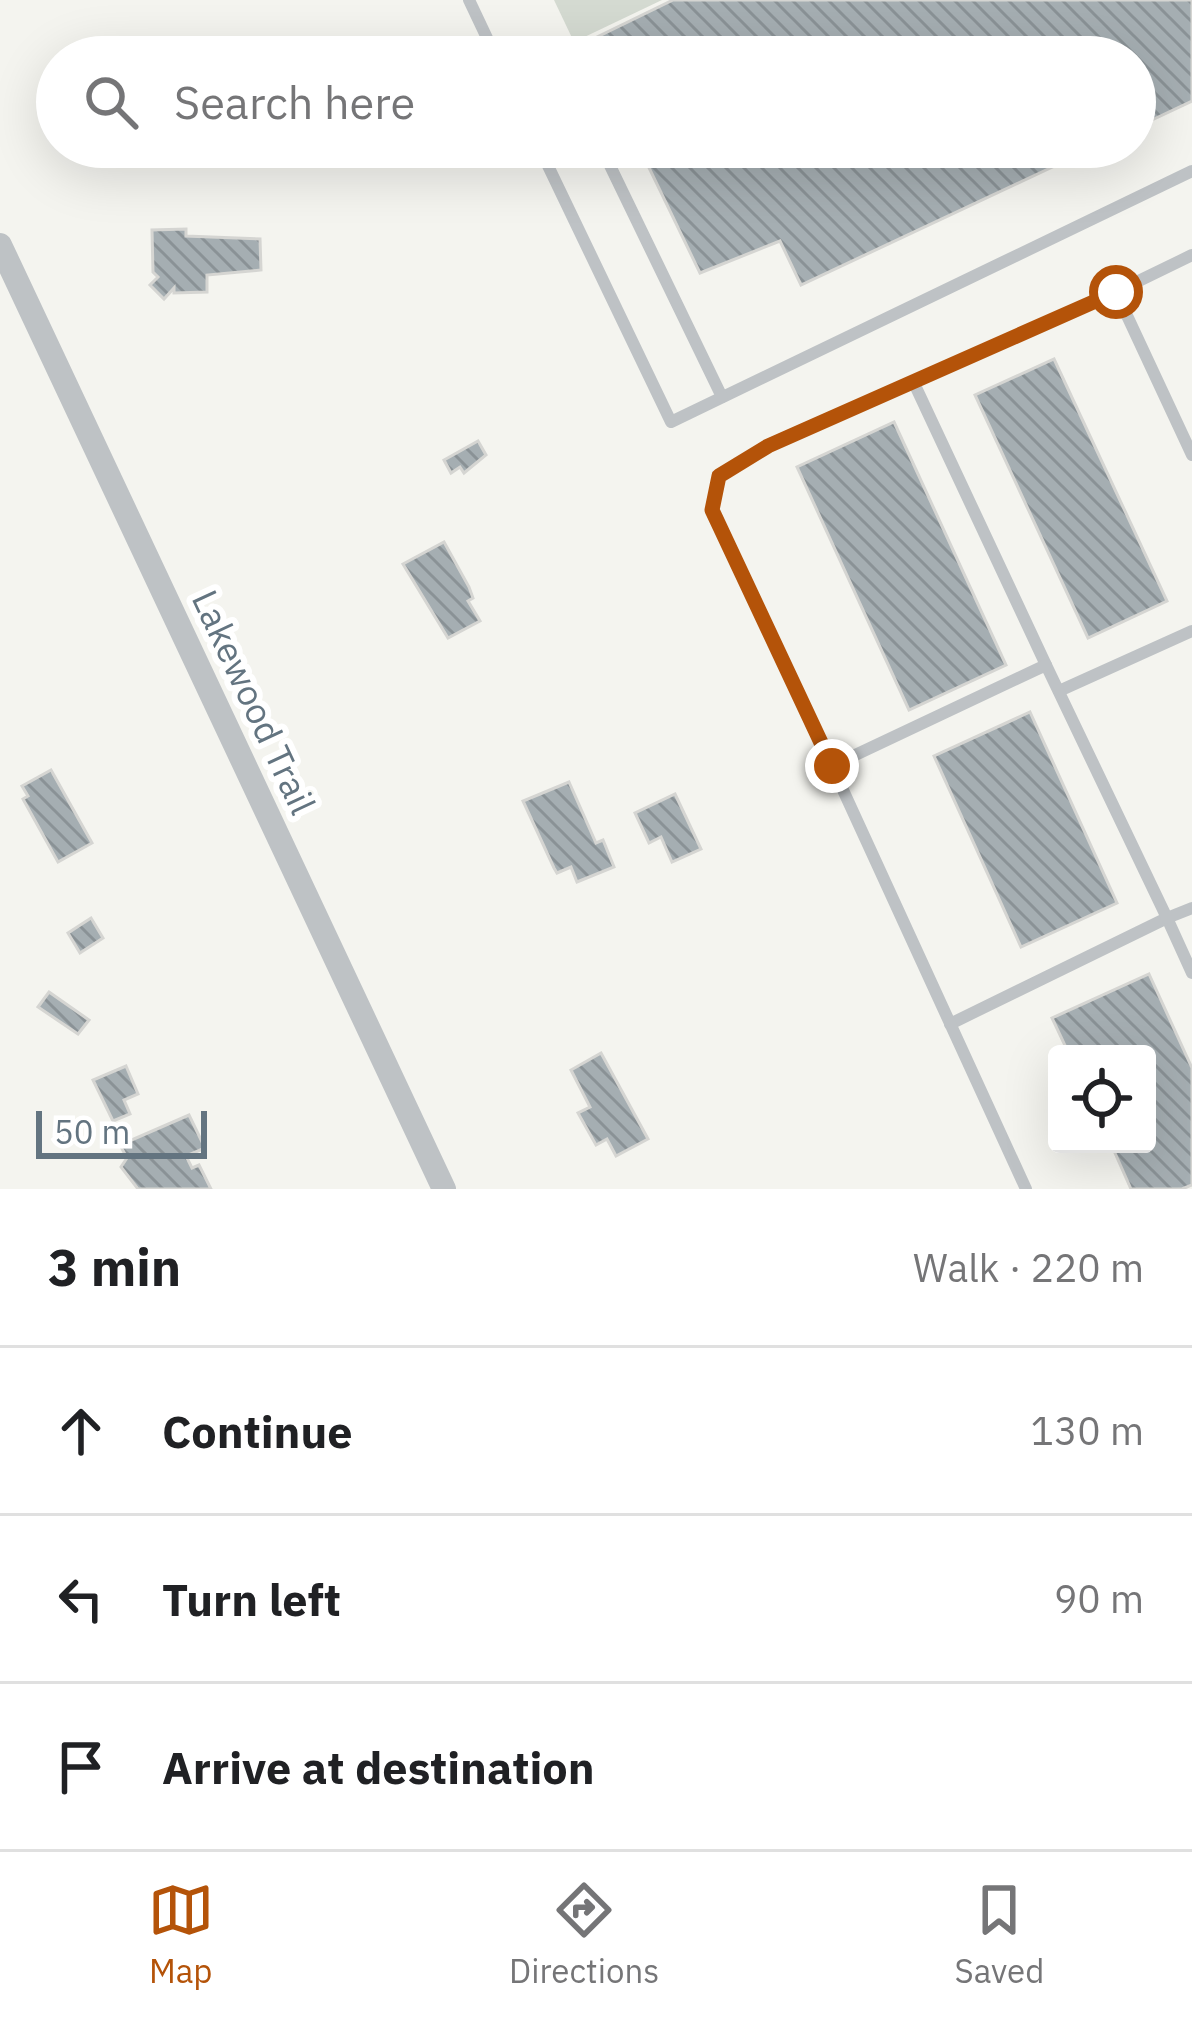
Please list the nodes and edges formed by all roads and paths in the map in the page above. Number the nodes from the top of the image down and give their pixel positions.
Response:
1 (469, 0) edge
2 (486, 36) edge
3 (550, 168) edge
4 (611, 168) edge
5 (1192, 171) edge
6 (0, 245) edge
7 (1192, 255) edge
8 (1116, 292) junction
9 (913, 381) junction
10 (722, 397) junction
11 (1192, 455) edge
12 (1192, 632) edge
13 (1046, 665) junction
14 (1058, 691) junction
15 (832, 766) junction
16 (1192, 908) edge
17 (1167, 918) junction
18 (1192, 973) edge
19 (950, 1024) junction
20 (445, 1189) edge
21 (1026, 1189) edge

1 - 2 lane
3 - 10 lane
4 - 10 lane
5 - 10 lane
6 - 20 street, Lakewood Trail
7 - 8 lane
8 - 9 lane
8 - 11 lane
9 - 13 lane
9 - 15 lane
12 - 14 lane
13 - 14 lane
13 - 15 lane
14 - 17 lane
15 - 19 lane
16 - 17 lane
17 - 18 lane
17 - 19 lane
19 - 21 lane

